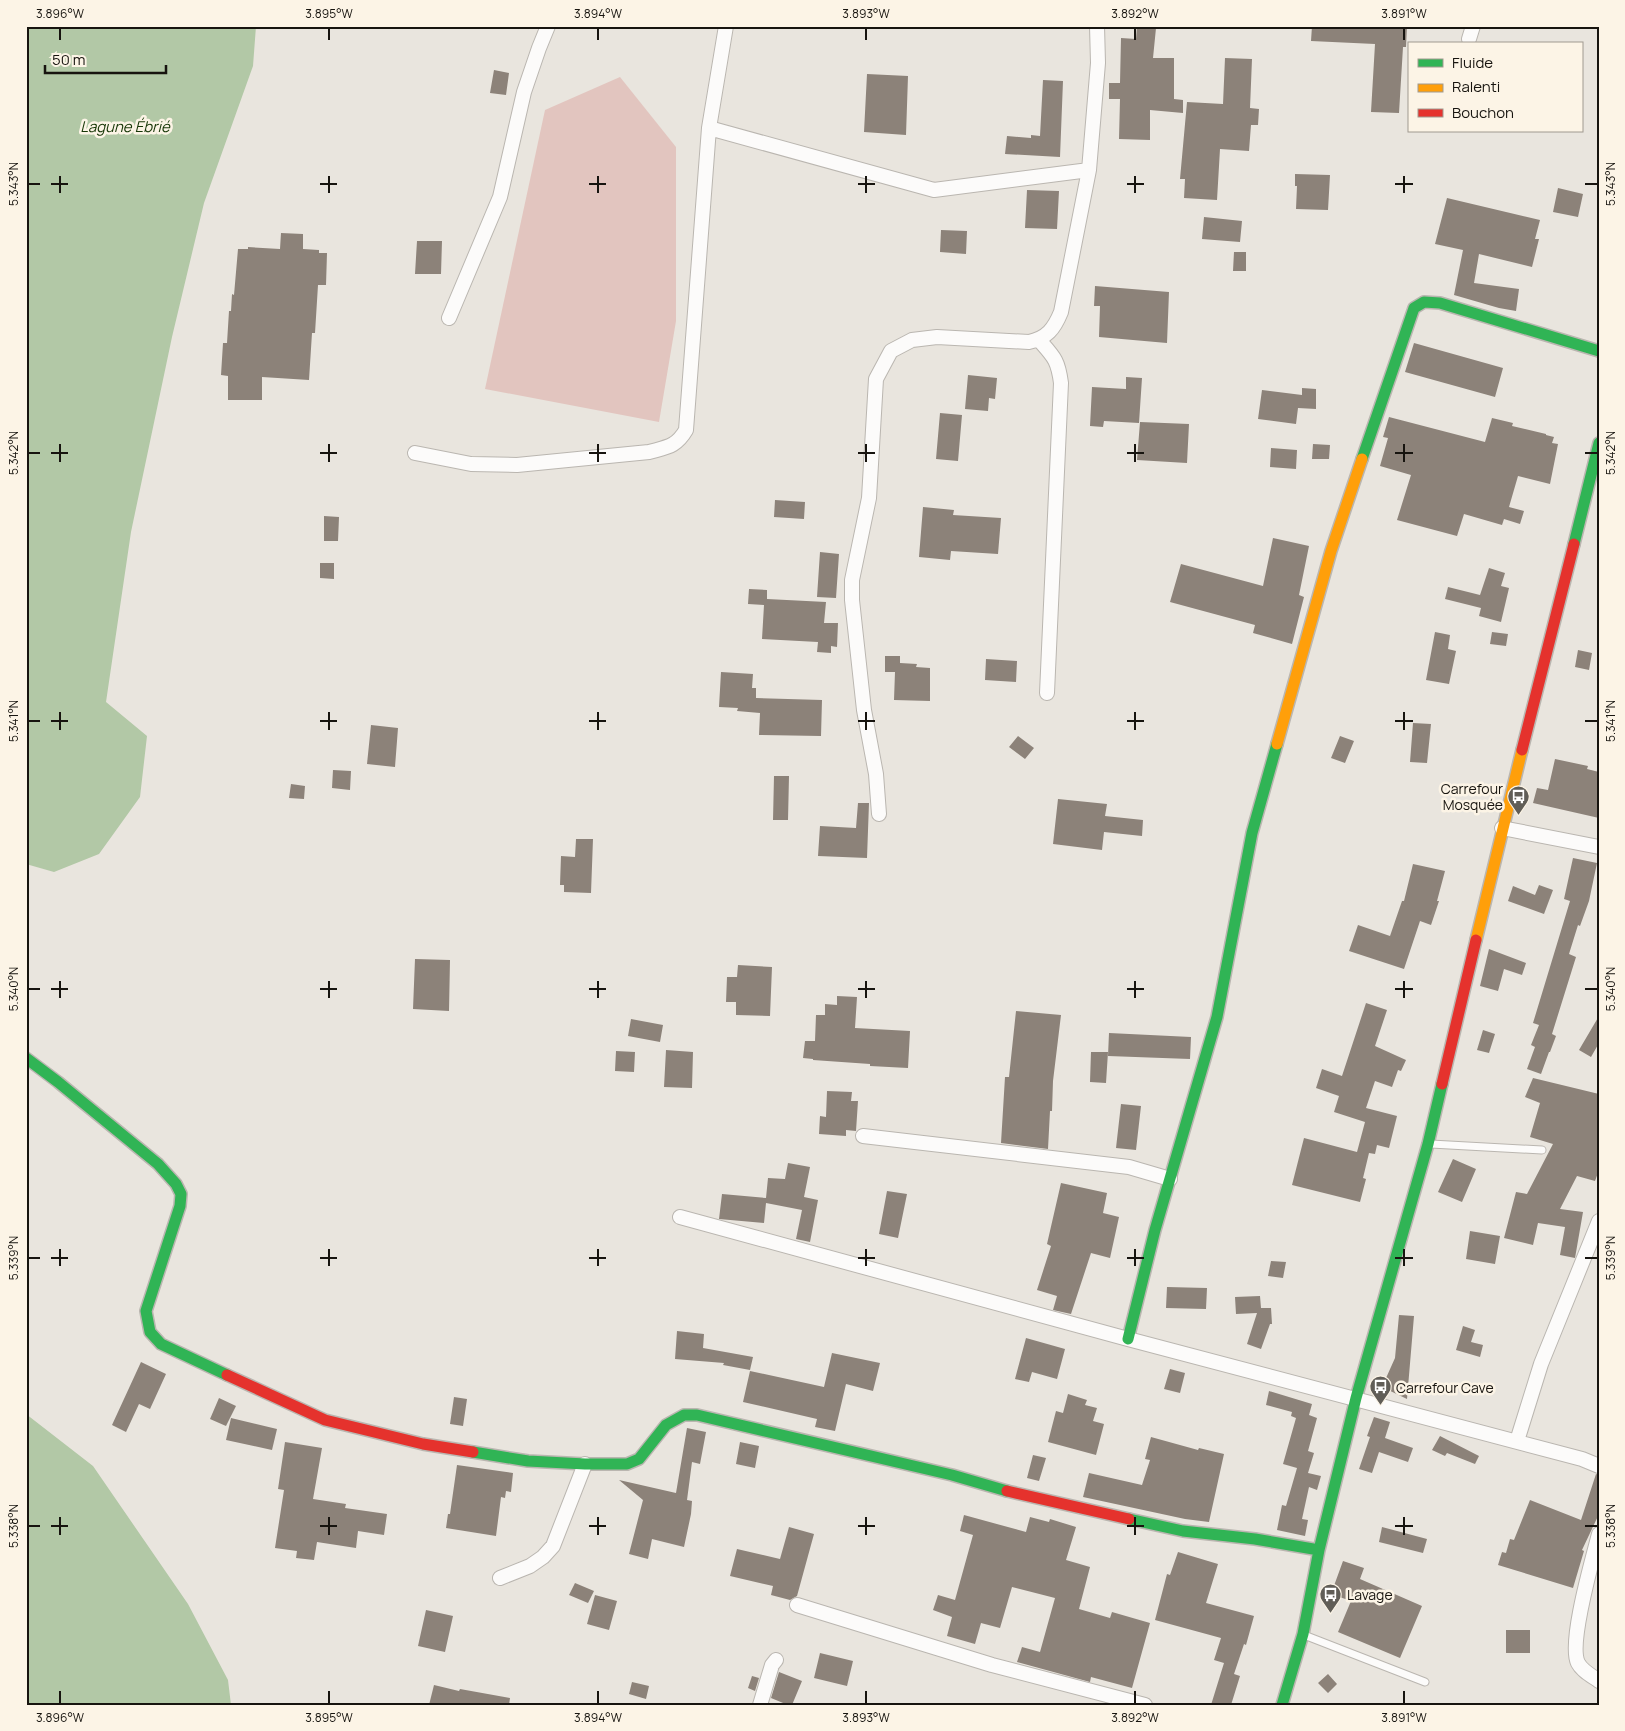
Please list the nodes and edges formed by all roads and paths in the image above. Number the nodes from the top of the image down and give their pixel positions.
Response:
1 (548, 26) edge
2 (726, 26) edge
3 (1096, 26) edge
4 (709, 128) junction
5 (1089, 170) junction
6 (449, 318) dead end
7 (1039, 340) junction
8 (1599, 351) edge
9 (1599, 443) edge
10 (415, 453) dead end
11 (1047, 693) dead end
12 (879, 814) dead end
13 (1502, 828) junction
14 (1599, 847) edge
15 (26, 1058) edge
16 (863, 1136) dead end
17 (1428, 1144) junction
18 (1542, 1150) dead end
19 (1170, 1179) junction
20 (680, 1217) dead end
21 (1599, 1221) edge
22 (1128, 1339) junction
23 (1356, 1398) junction
24 (1517, 1441) junction
25 (585, 1464) junction
26 (1599, 1466) edge
27 (1599, 1534) edge
28 (1319, 1550) junction
29 (500, 1578) dead end
30 (797, 1605) dead end
31 (1303, 1634) junction
32 (776, 1660) dead end
33 (1599, 1681) edge
34 (1425, 1682) dead end
35 (760, 1705) edge
36 (1145, 1705) edge
37 (1282, 1705) edge

1 - 6 street
2 - 4 street
3 - 5 street
4 - 5 street
4 - 10 street
5 - 7 street
7 - 11 street
7 - 12 street
8 - 19 street
9 - 13 street
13 - 14 street
13 - 17 street
15 - 25 street
16 - 19 street
17 - 18 lane
17 - 23 street
19 - 22 street
20 - 22 street
21 - 24 street
22 - 23 street
23 - 24 street
23 - 28 street
24 - 26 street
25 - 28 street
25 - 29 street
27 - 33 street
28 - 31 street
30 - 36 street
31 - 34 lane
31 - 37 street
32 - 35 street

